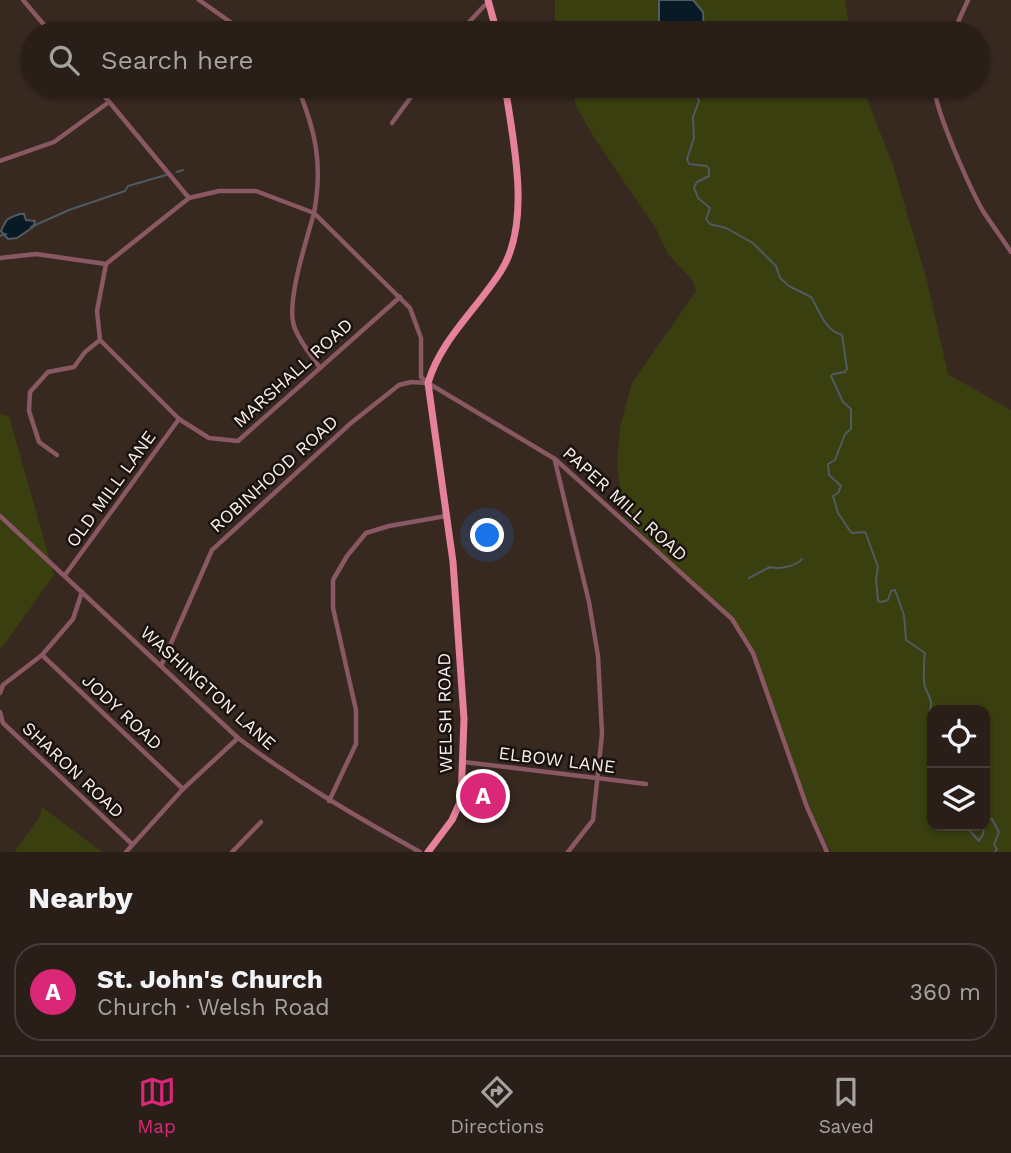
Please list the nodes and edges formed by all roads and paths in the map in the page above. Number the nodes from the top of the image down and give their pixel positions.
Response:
1 (23, 0) edge
2 (199, 0) edge
3 (968, 0) edge
4 (489, 2) edge
5 (41, 21) edge
6 (229, 21) edge
7 (470, 21) edge
8 (494, 21) edge
9 (958, 21) edge
10 (106, 98) edge
11 (302, 98) edge
12 (410, 98) edge
13 (506, 98) edge
14 (935, 98) edge
15 (109, 102) junction
16 (392, 123) dead end
17 (0, 161) edge
18 (189, 198) junction
19 (314, 213) junction
20 (1011, 252) edge
21 (0, 258) edge
22 (106, 264) junction
23 (400, 297) junction
24 (100, 340) junction
25 (320, 368) junction
26 (428, 383) junction
27 (178, 419) junction
28 (57, 456) dead end
29 (555, 459) junction
30 (0, 516) edge
31 (446, 516) junction
32 (65, 575) junction
33 (82, 592) junction
34 (42, 655) junction
35 (161, 666) junction
36 (0, 693) edge
37 (0, 712) edge
38 (238, 738) junction
39 (464, 762) junction
40 (598, 780) junction
41 (646, 784) dead end
42 (183, 789) junction
43 (329, 801) junction
44 (261, 822) dead end
45 (132, 844) junction
46 (126, 852) edge
47 (232, 852) edge
48 (420, 852) edge
49 (428, 852) edge
50 (568, 852) edge
51 (827, 852) edge

1 - 5 street
2 - 6 street
3 - 9 street
4 - 7 street
4 - 8 main road
10 - 15 street
11 - 19 street
12 - 16 street
13 - 26 main road
14 - 20 street
15 - 17 street
15 - 18 street
18 - 19 street
18 - 22 street
19 - 23 street
19 - 25 street
21 - 22 street
22 - 24 street
23 - 25 street, MARSHALL ROAD
23 - 26 street
24 - 27 street
24 - 28 street
25 - 27 street, MARSHALL ROAD
26 - 29 street, PAPER MILL ROAD
26 - 31 main road, WELSH ROAD
26 - 35 street, ROBINHOOD ROAD
27 - 32 street, OLD MILL LANE
29 - 40 street
29 - 51 street, PAPER MILL ROAD
30 - 32 street, WASHINGTON LANE
31 - 39 main road, WELSH ROAD
31 - 43 street
32 - 33 street, WASHINGTON LANE
33 - 34 street
33 - 35 street, WASHINGTON LANE
34 - 36 street
34 - 42 street, JODY ROAD
35 - 38 street, WASHINGTON LANE
37 - 45 street, SHARON ROAD
38 - 42 street
38 - 43 street, WASHINGTON LANE
39 - 40 street, ELBOW LANE
39 - 49 main road, WELSH ROAD
40 - 41 street, ELBOW LANE
40 - 50 street
42 - 45 street
43 - 48 street, WASHINGTON LANE
44 - 47 street
45 - 46 street

